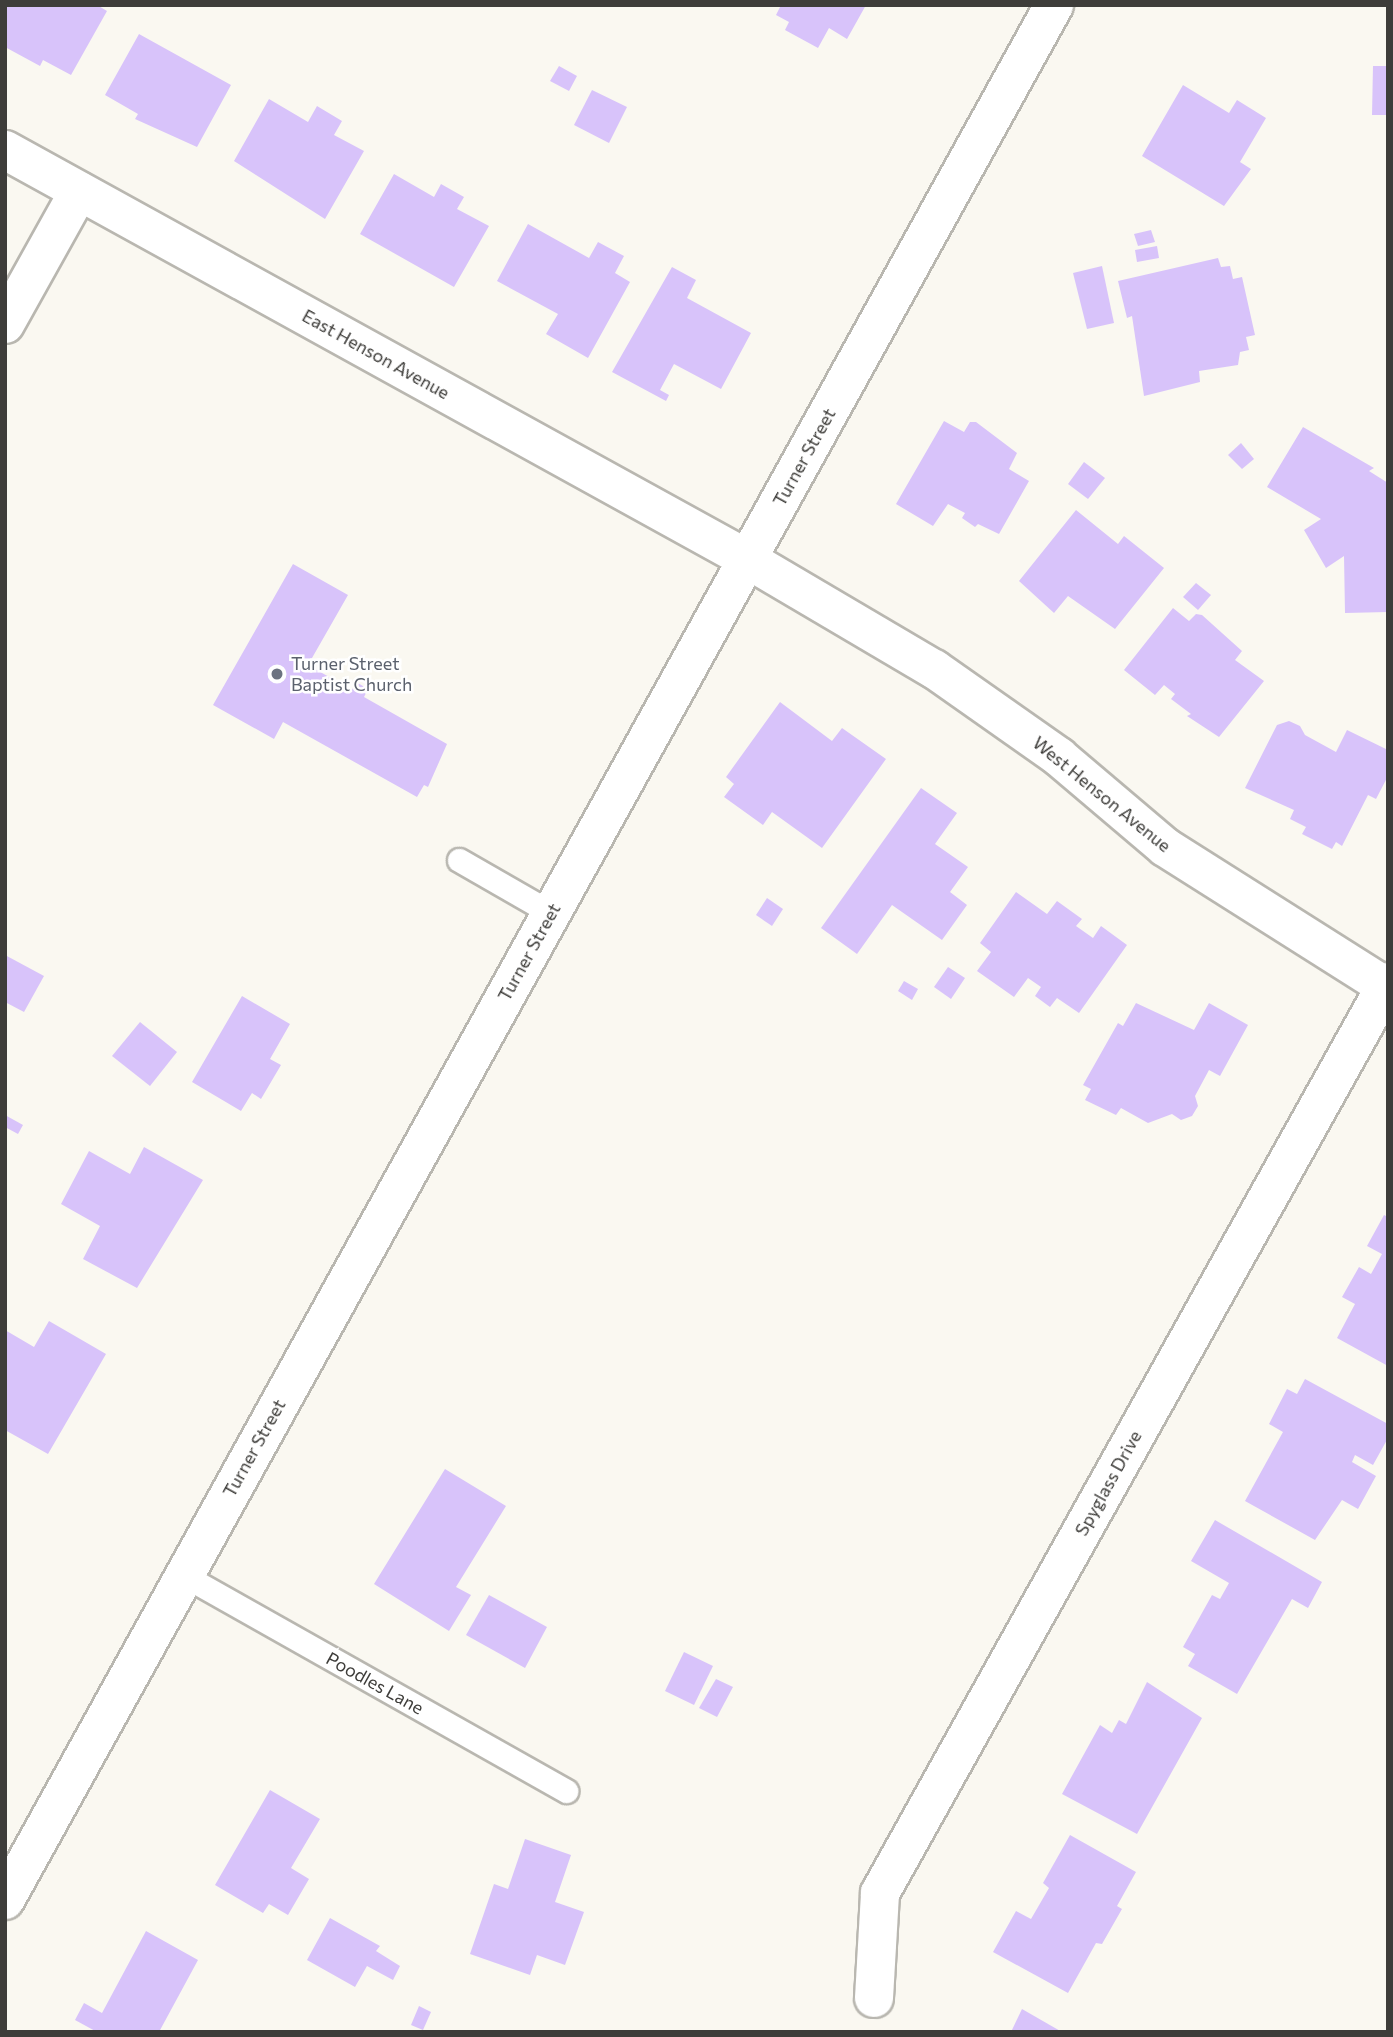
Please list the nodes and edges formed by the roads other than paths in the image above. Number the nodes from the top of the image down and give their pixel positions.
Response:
1 (1054, 5) edge
2 (5, 150) edge
3 (79, 191) junction
4 (5, 324) edge
5 (747, 559) junction
6 (460, 860) dead end
7 (551, 913) junction
8 (1386, 984) edge
9 (183, 1575) junction
10 (566, 1791) dead end
11 (8, 1888) edge
12 (874, 1998) dead end

1 - 5 street, Turner Street
2 - 3 street, East Henson Avenue
3 - 4 street
3 - 5 street, East Henson Avenue
5 - 7 street, Turner Street
5 - 8 street, West Henson Avenue
6 - 7 lane
7 - 9 street, Turner Street
8 - 12 street, Spyglass Drive
9 - 10 lane, Poodles Lane
9 - 11 street, Turner Street

